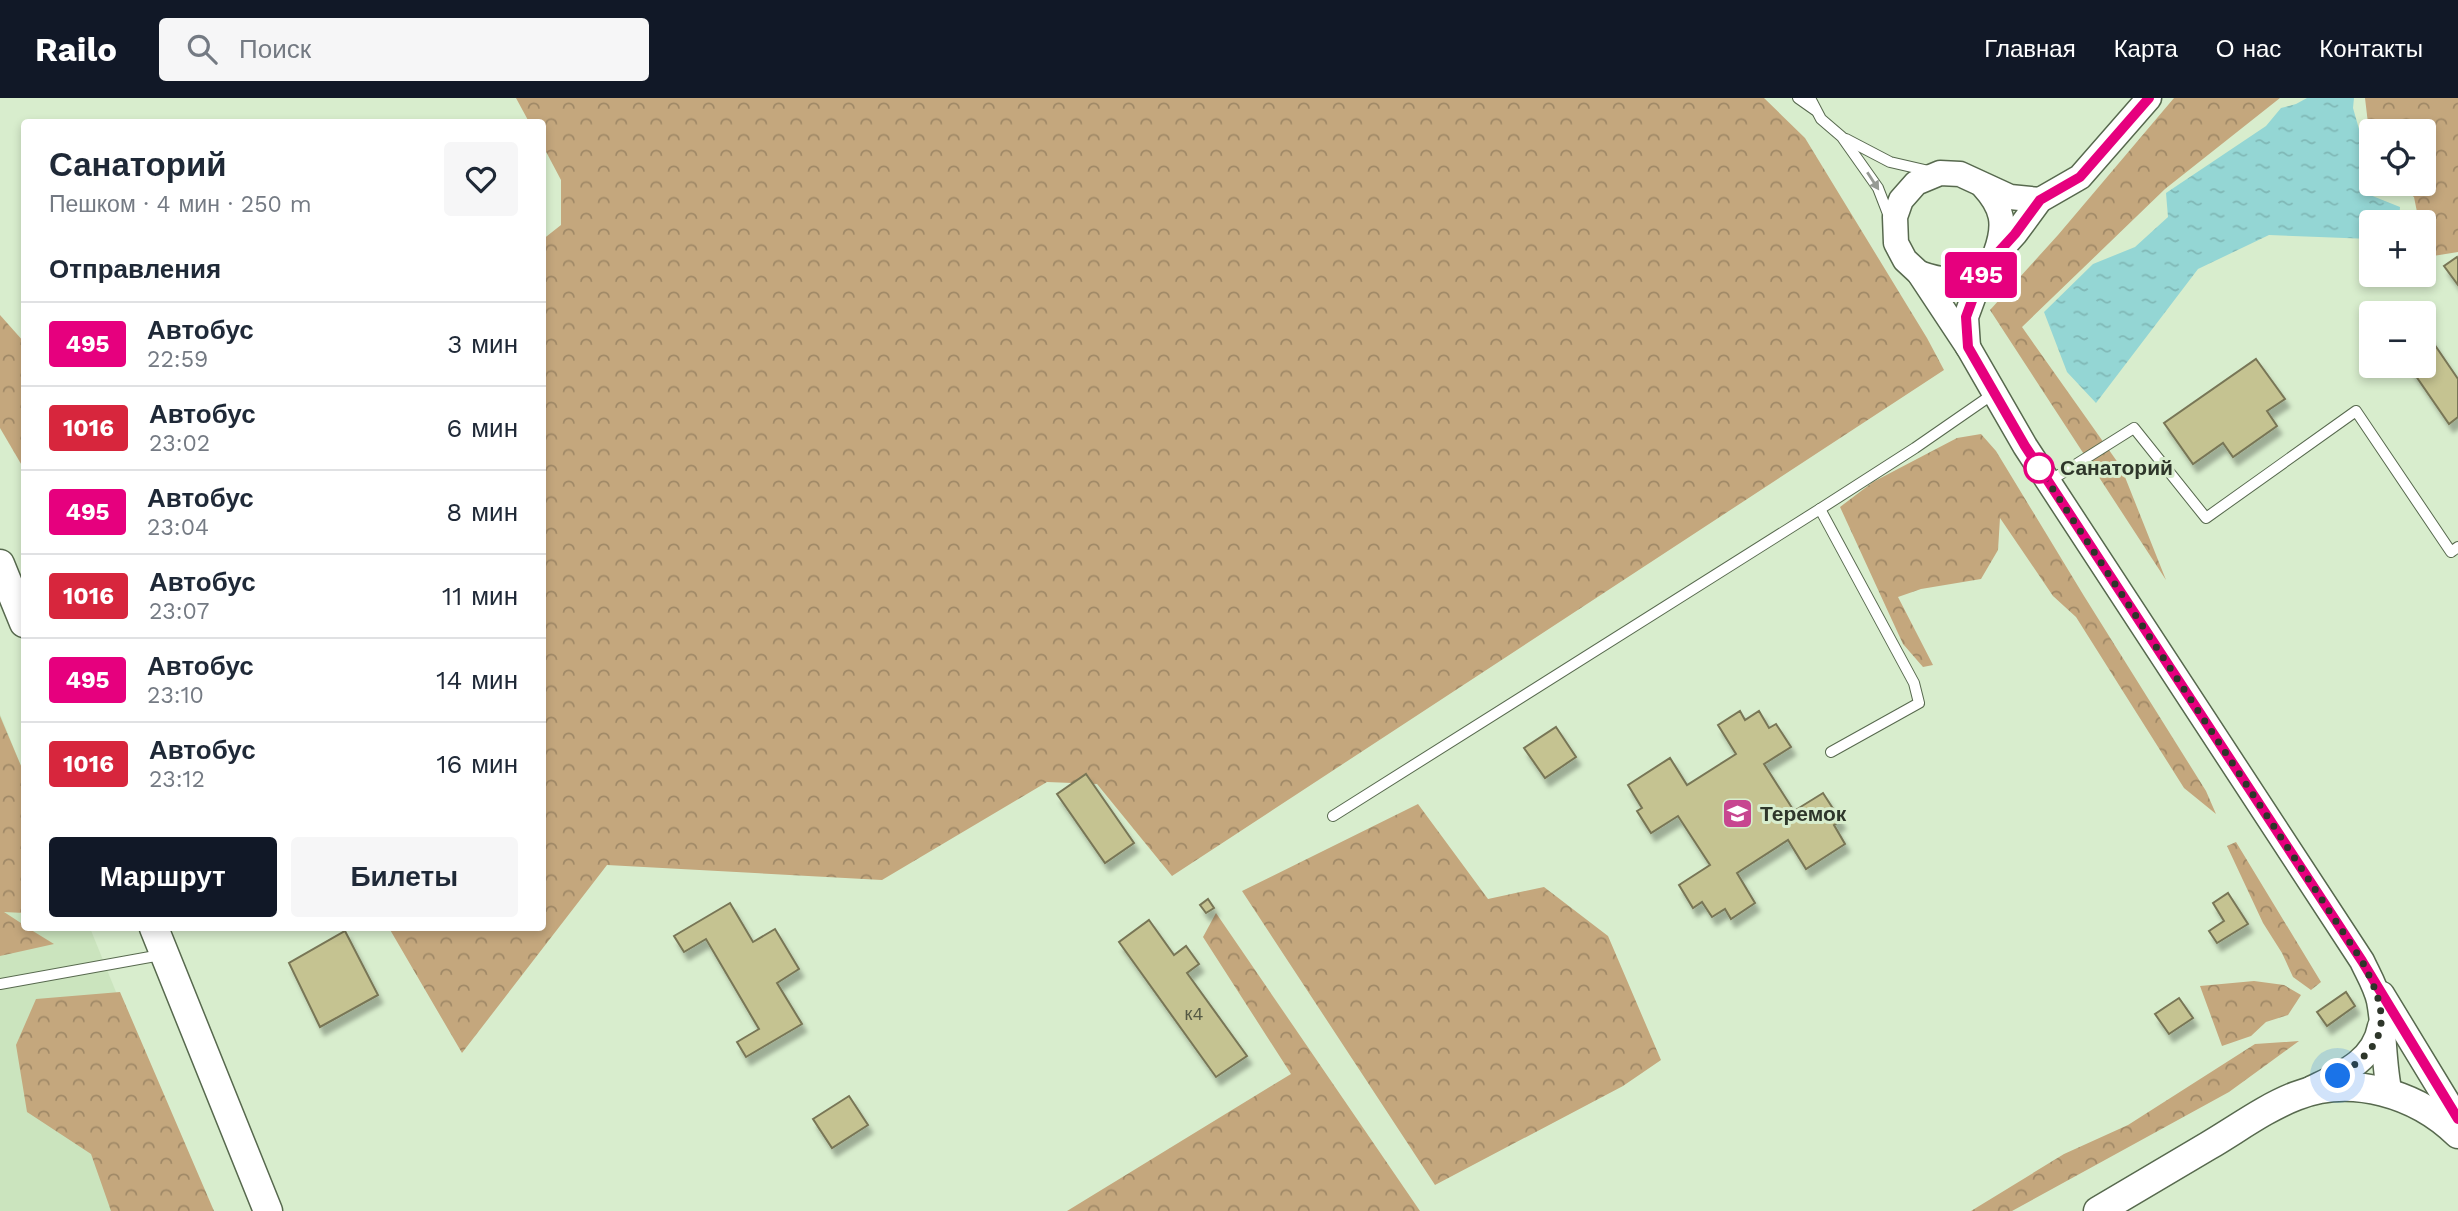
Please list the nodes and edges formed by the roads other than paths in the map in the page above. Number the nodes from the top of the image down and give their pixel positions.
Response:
1 (1798, 98) edge
2 (1811, 98) edge
3 (2149, 98) edge
4 (1818, 113) junction
5 (1842, 137) junction
6 (1940, 173) junction
7 (1983, 186) junction
8 (2040, 200) junction
9 (1894, 230) junction
10 (1990, 260) junction
11 (1919, 273) junction
12 (1968, 347) junction
13 (1994, 394) junction
14 (2048, 482) junction
15 (1820, 509) junction
16 (2458, 547) edge
17 (0, 565) edge
18 (21, 615) edge
19 (1831, 752) dead end
20 (1333, 816) dead end
21 (155, 931) edge
22 (165, 954) junction
23 (2365, 967) junction
24 (0, 984) edge
25 (2381, 1015) junction
26 (2421, 1059) junction
27 (2298, 1096) junction
28 (2399, 1096) junction
29 (2458, 1119) edge
30 (2458, 1134) edge
31 (268, 1211) edge
32 (2098, 1211) edge

1 - 4 lane
2 - 4 lane
3 - 8 street
4 - 5 lane
5 - 6 lane
5 -> 9 lane
6 - 7 street
6 - 9 street
7 - 8 street
7 - 10 street
8 - 10 street
9 - 11 street
10 - 11 street
10 - 12 street
11 - 12 street
12 - 13 street
13 - 14 street
13 - 15 lane
14 - 16 lane
14 - 23 street
15 - 19 lane
15 - 20 lane
17 - 18 main road
21 - 22 main road
22 - 24 lane
22 - 31 main road
23 - 25 street
23 - 26 street
25 - 27 street
25 - 28 street
26 - 28 street
26 - 29 street
27 - 28 main road
27 - 32 main road
28 - 30 main road

